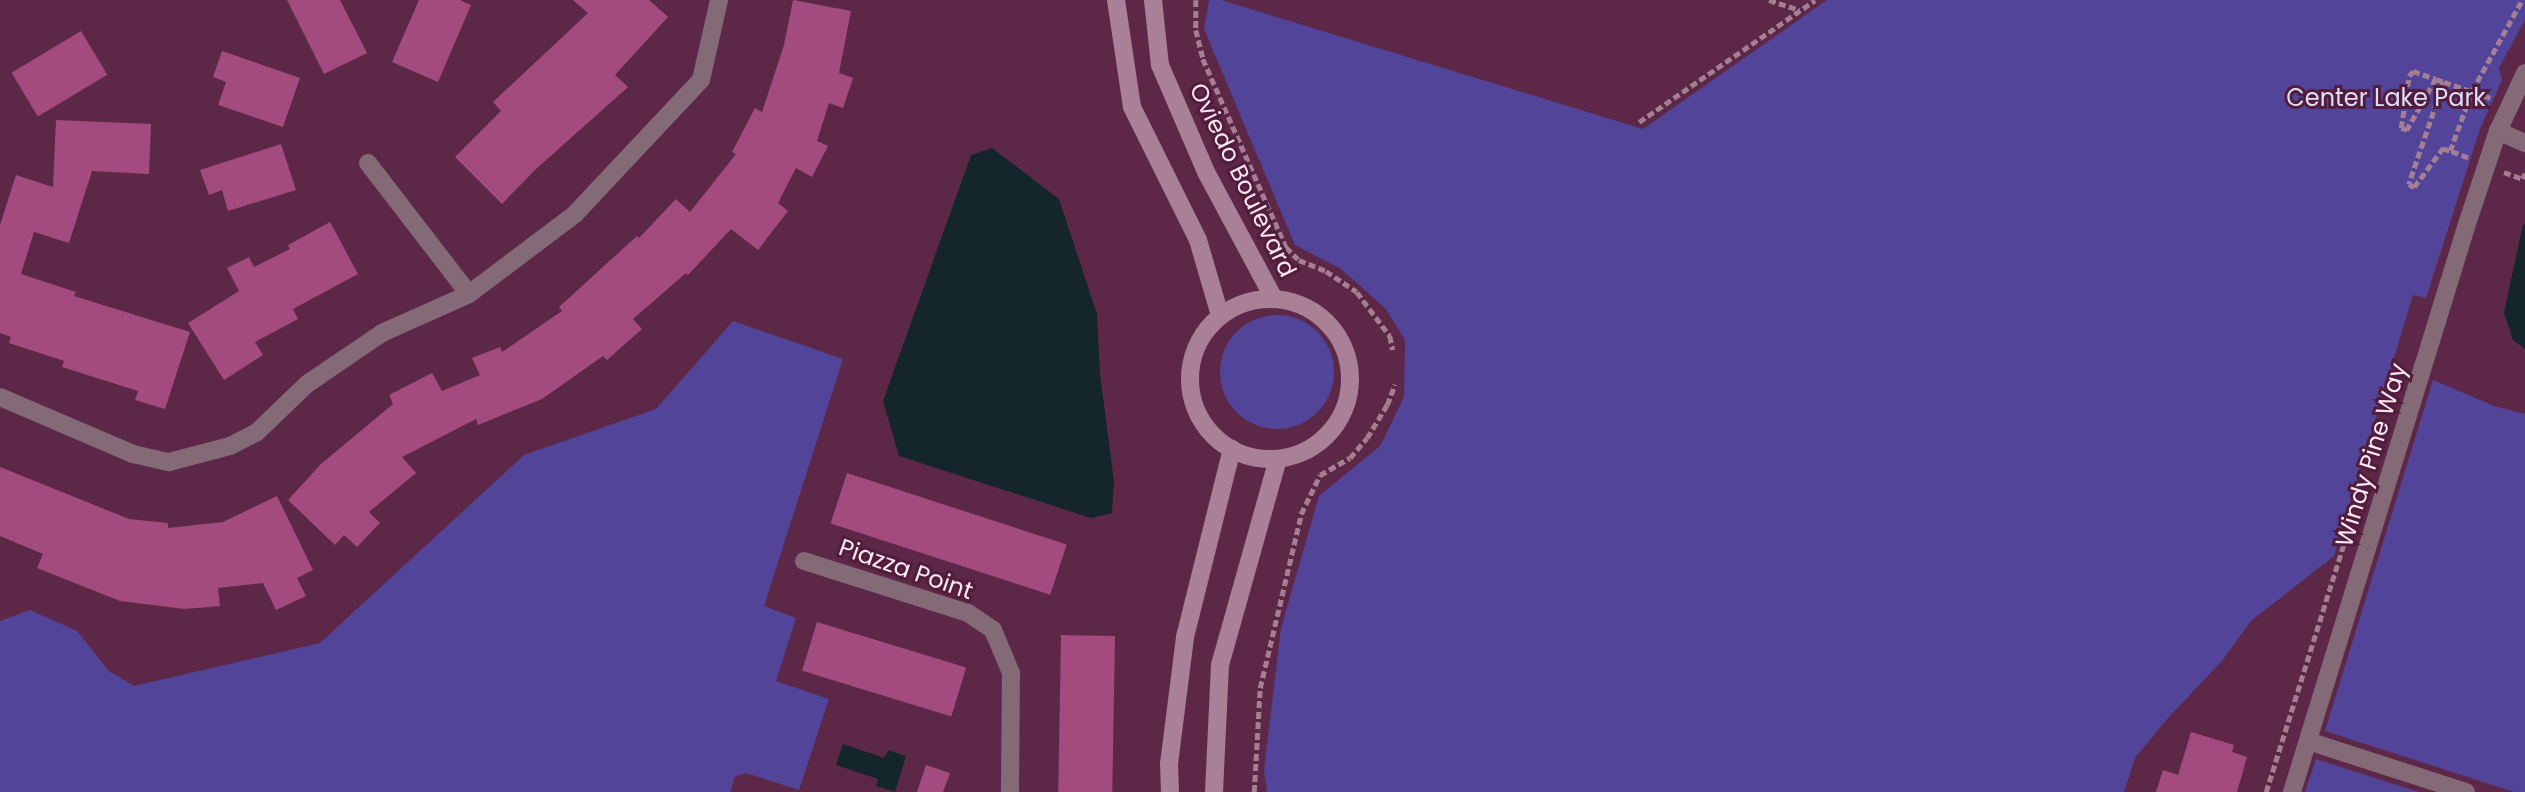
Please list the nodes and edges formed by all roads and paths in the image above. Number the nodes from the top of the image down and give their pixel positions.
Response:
1 (719, 0) edge
2 (1116, 0) edge
3 (1153, 0) edge
4 (1196, 0) edge
5 (1769, 0) edge
6 (1815, 0) edge
7 (2521, 1) edge
8 (1800, 10) junction
9 (2525, 73) edge
10 (2437, 79) junction
11 (2444, 82) junction
12 (2472, 91) junction
13 (1639, 122) dead end
14 (2498, 131) junction
15 (2525, 143) edge
16 (2450, 151) junction
17 (2469, 158) dead end
18 (368, 163) dead end
19 (469, 294) junction
20 (1273, 299) junction
21 (1220, 315) junction
22 (1393, 350) dead end
23 (1395, 384) dead end
24 (0, 397) edge
25 (1232, 449) junction
26 (1278, 459) junction
27 (804, 561) dead end
28 (2308, 741) junction
29 (1010, 792) edge
30 (1170, 792) edge
31 (1214, 792) edge
32 (1254, 792) edge
33 (2292, 792) edge
34 (2466, 792) edge

1 - 19 street
2 - 21 street
3 - 20 street, Oviedo Boulevard
4 - 22 path
5 - 8 path
6 - 8 path
7 - 12 path
8 - 13 path
9 - 14 street, Windy Pine Way
10 - 10 path
10 - 11 path
11 - 12 path
11 - 16 path
12 - 16 path
14 - 15 street
14 - 28 street, Windy Pine Way
16 - 17 path
18 - 19 street
19 - 24 street
20 - 21 street
20 - 26 street
21 - 25 street
23 - 32 path
25 - 26 street
25 - 30 street
26 - 31 street
27 - 29 street, Piazza Point
28 - 33 street, Windy Pine Way
28 - 34 street

